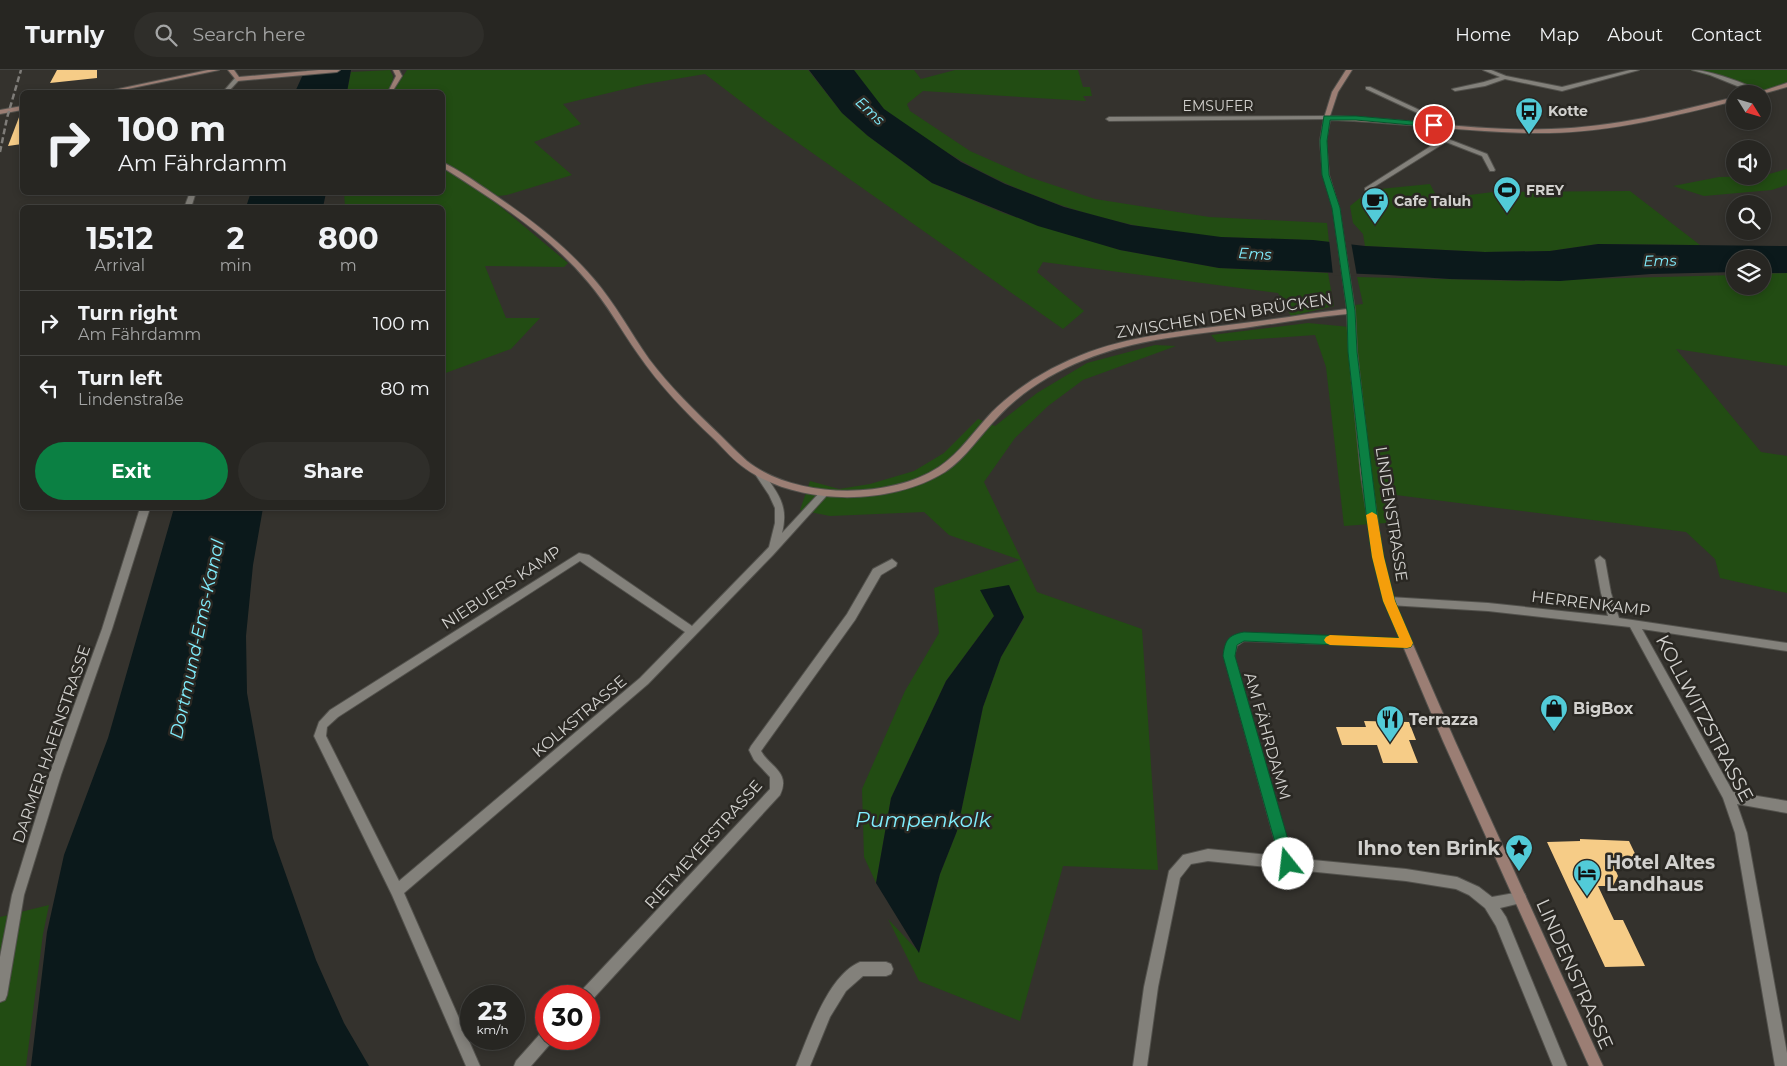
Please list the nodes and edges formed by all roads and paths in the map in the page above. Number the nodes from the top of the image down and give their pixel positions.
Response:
1 (216, 70) edge
2 (337, 70) edge
3 (396, 70) edge
4 (1349, 70) edge
5 (1486, 70) edge
6 (1636, 70) edge
7 (1695, 70) edge
8 (230, 73) edge
9 (221, 75) dead end
10 (189, 77) junction
11 (1505, 77) junction
12 (236, 78) junction
13 (1739, 85) edge
14 (1787, 85) edge
15 (1368, 88) dead end
16 (1455, 89) dead end
17 (118, 90) edge
18 (227, 90) edge
19 (391, 90) edge
20 (1771, 90) edge
21 (1726, 101) edge
22 (20, 108) edge
23 (0, 112) edge
24 (1109, 118) dead end
25 (1327, 118) junction
26 (1434, 125) junction
27 (1445, 126) junction
28 (1445, 140) junction
29 (445, 166) edge
30 (1492, 170) dead end
31 (1367, 188) dead end
32 (1351, 311) junction
33 (760, 474) junction
34 (824, 493) junction
35 (144, 510) edge
36 (770, 552) junction
37 (1600, 560) dead end
38 (892, 563) dead end
39 (1389, 601) junction
40 (1615, 621) junction
41 (1634, 625) junction
42 (693, 632) junction
43 (1407, 643) junction
44 (1787, 647) edge
45 (1729, 797) junction
46 (1787, 807) edge
47 (1288, 864) junction
48 (397, 891) junction
49 (1520, 898) junction
50 (1490, 904) junction
51 (886, 969) dead end
52 (596, 985) edge
53 (0, 995) edge
54 (535, 1050) edge
55 (473, 1066) edge
56 (521, 1066) edge
57 (803, 1066) edge
58 (1140, 1066) edge
59 (1560, 1066) edge
60 (1596, 1066) edge
61 (1782, 1066) edge

1 - 10 street
2 - 12 street
3 - 19 street
4 - 25 street, LINDENSTRASSE
5 - 11 street
6 - 11 street
7 - 13 street
8 - 12 street
9 - 10 street
10 - 17 street
11 - 16 street
12 - 18 street
14 - 20 street
15 - 26 street
21 - 27 street
22 - 23 street
24 - 25 street, EMSUFER
25 - 26 street
25 - 32 street, LINDENSTRASSE
26 - 27 street
27 - 28 street
28 - 30 street
28 - 31 street
29 - 33 street, ZWISCHEN DEN BRÜCKEN
32 - 34 street, ZWISCHEN DEN BRÜCKEN
32 - 39 street, LINDENSTRASSE
33 - 34 street, ZWISCHEN DEN BRÜCKEN
33 - 36 street, KOLKSTRASSE
34 - 36 street, KOLKSTRASSE
35 - 53 street, DARMER HAFENSTRASSE
36 - 42 street, KOLKSTRASSE
37 - 40 street
38 - 52 street, RIETMEYERSTRASSE
39 - 40 street, HERRENKAMP
39 - 43 street, LINDENSTRASSE
40 - 41 street, HERRENKAMP
41 - 44 street, HERRENKAMP
41 - 45 street, KOLLWITZSTRASSE
42 - 48 street, KOLKSTRASSE
42 - 48 street, NIEBUERS KAMP
43 - 47 street, AM FÄHRDAMM
43 - 49 street, LINDENSTRASSE
45 - 46 street
45 - 61 street, KOLLWITZSTRASSE
47 - 50 street
47 - 58 street
48 - 55 street
49 - 50 street, LINDENSTRASSE
49 - 60 street, LINDENSTRASSE
50 - 59 street
51 - 57 street
54 - 56 street

